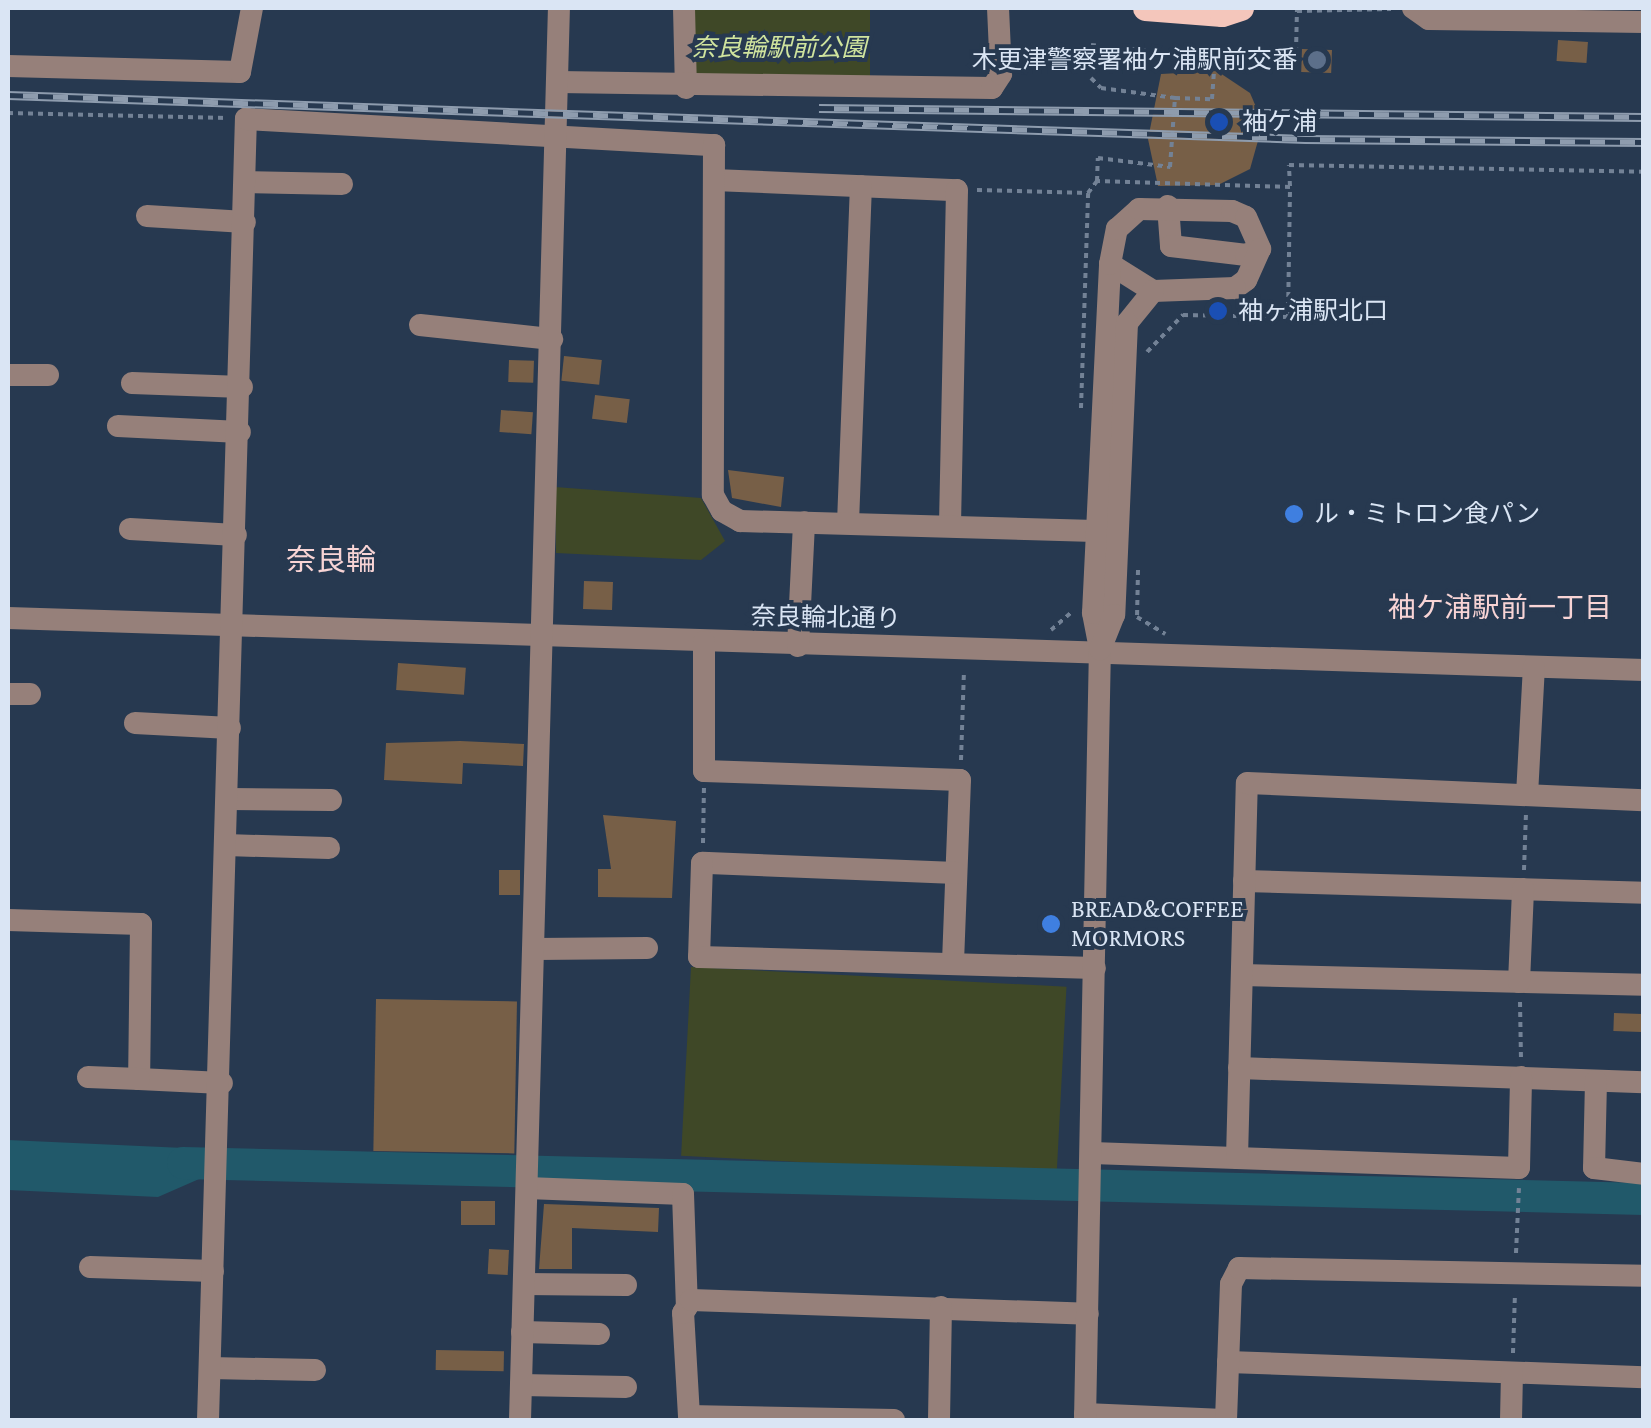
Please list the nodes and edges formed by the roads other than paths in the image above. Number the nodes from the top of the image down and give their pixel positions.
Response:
1 (252, 8) edge
2 (560, 8) edge
3 (684, 8) edge
4 (998, 8) edge
5 (1145, 8) edge
6 (1241, 8) edge
7 (1413, 8) edge
8 (1522, 14) edge
9 (1644, 22) edge
10 (8, 66) edge
11 (558, 82) junction
12 (686, 88) junction
13 (558, 131) junction
14 (714, 180) junction
15 (246, 182) junction
16 (342, 184) dead end
17 (860, 186) junction
18 (1168, 206) junction
19 (147, 216) dead end
20 (245, 222) junction
21 (1260, 249) junction
22 (1110, 264) junction
23 (1153, 291) junction
24 (420, 325) dead end
25 (552, 340) junction
26 (8, 374) edge
27 (48, 375) dead end
28 (132, 384) dead end
29 (242, 387) junction
30 (118, 426) dead end
31 (240, 432) junction
32 (804, 522) junction
33 (848, 523) junction
34 (950, 525) junction
35 (130, 529) dead end
36 (1095, 531) junction
37 (236, 535) junction
38 (8, 618) edge
39 (233, 628) junction
40 (540, 636) junction
41 (704, 642) junction
42 (798, 646) junction
43 (1100, 649) junction
44 (1534, 667) junction
45 (1644, 670) edge
46 (134, 723) dead end
47 (230, 728) junction
48 (1527, 795) junction
49 (228, 799) junction
50 (332, 800) dead end
51 (1644, 800) edge
52 (226, 845) junction
53 (328, 848) dead end
54 (956, 874) junction
55 (1244, 880) junction
56 (1523, 890) junction
57 (1644, 893) edge
58 (8, 920) edge
59 (536, 948) junction
60 (647, 948) dead end
61 (953, 964) junction
62 (1095, 968) junction
63 (1242, 975) junction
64 (1519, 982) junction
65 (1644, 984) edge
66 (1239, 1068) junction
67 (88, 1077) dead end
68 (1521, 1077) junction
69 (139, 1079) junction
70 (1596, 1081) junction
71 (1644, 1082) edge
72 (222, 1083) junction
73 (1092, 1152) junction
74 (1237, 1158) junction
75 (1644, 1174) edge
76 (527, 1188) junction
77 (90, 1267) dead end
78 (213, 1271) junction
79 (1644, 1276) edge
80 (524, 1284) junction
81 (626, 1285) dead end
82 (687, 1307) junction
83 (941, 1307) junction
84 (1088, 1314) junction
85 (522, 1332) junction
86 (599, 1334) dead end
87 (1228, 1362) junction
88 (210, 1368) junction
89 (315, 1370) dead end
90 (1512, 1373) junction
91 (1644, 1378) edge
92 (521, 1385) junction
93 (626, 1387) dead end
94 (1085, 1417) edge
95 (208, 1420) edge
96 (520, 1420) edge
97 (894, 1420) edge
98 (938, 1420) edge
99 (1225, 1420) edge
100 (1511, 1420) edge

1 - 10 street
2 - 11 street
3 - 12 street
4 - 12 street
5 - 6 main road
7 - 8 street
8 - 9 street
11 - 12 street
11 - 13 street
13 - 14 street
13 - 15 street
13 - 25 street
14 - 17 street
14 - 32 street
15 - 16 street
15 - 20 street
17 - 33 street
17 - 34 street
18 - 21 street
18 - 21 street
18 - 22 street
19 - 20 street
20 - 29 street
21 - 23 street
22 - 23 street
22 - 36 street
23 - 43 street
24 - 25 street
25 - 40 street
26 - 27 street
28 - 29 street
29 - 31 street
30 - 31 street
31 - 37 street
32 - 33 street
32 - 42 street
33 - 34 street
34 - 36 street
35 - 37 street
36 - 43 street
37 - 39 street
38 - 39 street, 奈良輪北通り
39 - 40 street, 奈良輪北通り
39 - 47 street
40 - 41 street, 奈良輪北通り
40 - 59 street
41 - 42 street, 奈良輪北通り
41 - 54 street
42 - 43 street, 奈良輪北通り
43 - 44 street, 奈良輪北通り
43 - 62 street
44 - 45 street, 奈良輪北通り
44 - 48 street
46 - 47 street
47 - 49 street
48 - 51 street
48 - 55 street
49 - 50 street
49 - 52 street
52 - 53 street
52 - 72 street
54 - 61 street
54 - 61 street
55 - 56 street
55 - 63 street
56 - 57 street
56 - 64 street
58 - 69 street
59 - 60 street
59 - 76 street
61 - 62 street
62 - 73 street
63 - 64 street
63 - 66 street
64 - 65 street
66 - 68 street
66 - 74 street
67 - 69 street
68 - 70 street
68 - 74 street
69 - 72 street
70 - 71 street
70 - 75 street
72 - 78 street
73 - 74 street
73 - 84 street
76 - 80 street
76 - 82 street
77 - 78 street
78 - 88 street
79 - 87 street
80 - 81 street
80 - 85 street
82 - 83 street
82 - 97 street
83 - 84 street
83 - 98 street
84 - 94 street
85 - 86 street
85 - 92 street
87 - 90 street
87 - 99 street
88 - 89 street
88 - 95 street
90 - 91 street
90 - 100 street
92 - 93 street
92 - 96 street
94 - 99 street

